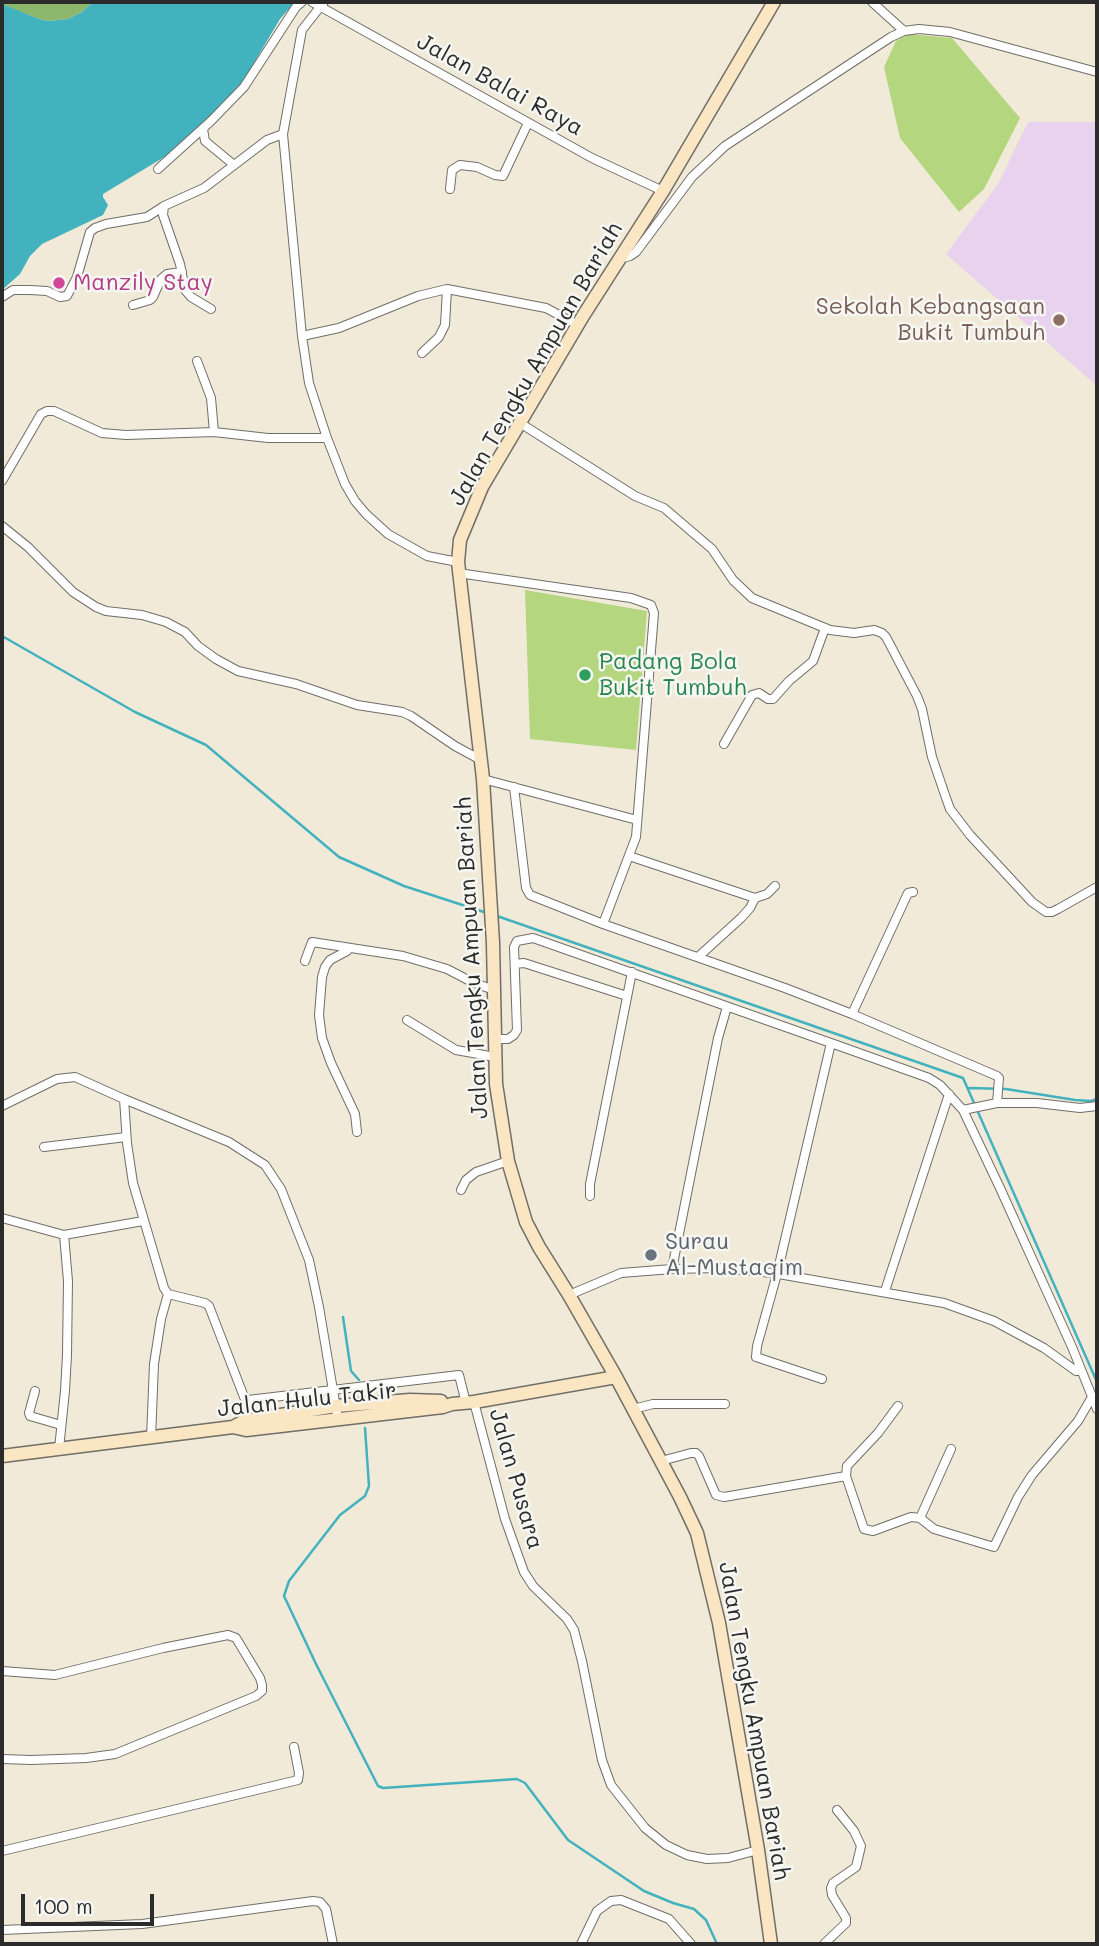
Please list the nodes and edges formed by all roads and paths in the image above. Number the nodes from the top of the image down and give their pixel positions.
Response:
1 (302, 2) edge
2 (312, 2) edge
3 (774, 2) edge
4 (873, 2) edge
5 (323, 4) edge
6 (904, 31) junction
7 (1097, 72) edge
8 (528, 123) junction
9 (203, 129) junction
10 (283, 134) junction
11 (234, 165) junction
12 (158, 169) dead end
13 (450, 189) dead end
14 (663, 191) junction
15 (164, 206) junction
16 (622, 258) junction
17 (182, 272) junction
18 (447, 289) junction
19 (2, 297) edge
20 (133, 305) dead end
21 (211, 309) dead end
22 (578, 325) junction
23 (302, 336) junction
24 (422, 353) dead end
25 (197, 361) dead end
26 (520, 423) junction
27 (214, 432) junction
28 (327, 438) junction
29 (2, 481) edge
30 (2, 526) edge
31 (458, 567) junction
32 (825, 628) junction
33 (723, 744) dead end
34 (481, 760) junction
35 (483, 779) junction
36 (514, 787) junction
37 (638, 820) junction
38 (629, 856) junction
39 (775, 886) dead end
40 (1097, 887) edge
41 (913, 892) dead end
42 (755, 898) junction
43 (603, 924) junction
44 (348, 947) junction
45 (698, 957) junction
46 (305, 961) dead end
47 (515, 964) junction
48 (632, 972) junction
49 (494, 990) junction
50 (627, 996) junction
51 (727, 1007) junction
52 (852, 1014) junction
53 (407, 1020) dead end
54 (495, 1039) junction
55 (831, 1043) junction
56 (495, 1057) junction
57 (949, 1094) junction
58 (124, 1099) junction
59 (997, 1100) junction
60 (2, 1106) edge
61 (1097, 1106) edge
62 (966, 1110) junction
63 (357, 1132) dead end
64 (127, 1137) junction
65 (44, 1147) dead end
66 (508, 1161) junction
67 (461, 1190) dead end
68 (590, 1196) dead end
69 (2, 1218) edge
70 (143, 1221) junction
71 (64, 1235) junction
72 (672, 1269) junction
73 (777, 1274) junction
74 (885, 1292) junction
75 (169, 1294) junction
76 (569, 1295) junction
77 (1081, 1371) junction
78 (616, 1377) junction
79 (822, 1379) dead end
80 (333, 1390) junction
81 (35, 1391) dead end
82 (1092, 1397) junction
83 (470, 1402) junction
84 (452, 1404) junction
85 (725, 1404) dead end
86 (336, 1406) junction
87 (898, 1406) dead end
88 (633, 1409) junction
89 (1097, 1409) edge
90 (338, 1420) junction
91 (61, 1425) junction
92 (233, 1427) junction
93 (151, 1438) junction
94 (59, 1449) junction
95 (951, 1450) dead end
96 (2, 1456) edge
97 (661, 1461) junction
98 (846, 1476) junction
99 (920, 1518) junction
100 (2, 1671) edge
101 (294, 1748) dead end
102 (2, 1759) edge
103 (837, 1810) dead end
104 (758, 1850) junction
105 (2, 1851) edge
106 (2, 1930) edge
107 (333, 1944) edge
108 (581, 1944) edge
109 (691, 1944) edge
110 (771, 1944) edge
111 (824, 1944) edge

1 - 9 street
2 - 5 street, Jalan Balai Raya
3 - 14 main road, Jalan Tengku Ampuan Bariah
4 - 6 street
5 - 8 street, Jalan Balai Raya
5 - 10 street
6 - 7 street
6 - 16 street
8 - 13 street
8 - 14 street, Jalan Balai Raya
9 - 11 street
9 - 12 street
10 - 11 street
10 - 23 street
11 - 15 street
14 - 16 main road, Jalan Tengku Ampuan Bariah
15 - 17 street
15 - 19 street
16 - 22 main road, Jalan Tengku Ampuan Bariah
17 - 20 street
17 - 21 street
18 - 22 street
18 - 23 street
18 - 24 street
22 - 26 main road, Jalan Tengku Ampuan Bariah
23 - 28 street
25 - 27 street
26 - 31 main road, Jalan Tengku Ampuan Bariah
26 - 32 street
27 - 28 street
27 - 29 street
28 - 31 street
30 - 34 street
31 - 34 main road, Jalan Tengku Ampuan Bariah
31 - 37 street
32 - 33 street
32 - 40 street
34 - 35 main road, Jalan Tengku Ampuan Bariah
35 - 36 street
35 - 49 main road, Jalan Tengku Ampuan Bariah
36 - 37 street
36 - 43 street
37 - 38 street
38 - 42 street
38 - 43 street
39 - 42 street
41 - 52 street
42 - 45 street
43 - 45 street
44 - 46 street
44 - 49 street
44 - 63 street
45 - 52 street
47 - 48 street
47 - 50 street
47 - 54 street
48 - 50 street
48 - 51 street
49 - 54 main road, Jalan Tengku Ampuan Bariah
50 - 68 street
51 - 55 street
51 - 72 street
52 - 59 street
53 - 56 street
54 - 56 main road, Jalan Tengku Ampuan Bariah
55 - 57 street
55 - 73 street
56 - 66 main road, Jalan Tengku Ampuan Bariah
57 - 62 street
57 - 74 street
58 - 60 street
58 - 64 street
58 - 80 street
59 - 61 street
59 - 62 street
62 - 77 street
64 - 65 street
64 - 70 street
66 - 67 street
66 - 76 main road, Jalan Tengku Ampuan Bariah
69 - 71 street
70 - 71 street
70 - 75 street
71 - 91 street
72 - 73 street
72 - 76 street
73 - 74 street
73 - 79 street
74 - 77 street
75 - 80 street
75 - 93 street
76 - 78 main road, Jalan Tengku Ampuan Bariah
77 - 82 street
78 - 83 main road, Jalan Hulu Takir
78 - 88 main road, Jalan Tengku Ampuan Bariah
80 - 83 street, Jalan Pusara
80 - 86 street
81 - 91 street
82 - 89 street
82 - 99 street
83 - 84 main road, Jalan Hulu Takir
83 - 104 street, Jalan Pusara
84 - 86 main road
84 - 90 main road, Jalan Hulu Takir
85 - 88 street
86 - 90 street
86 - 92 main road
87 - 98 street
88 - 97 main road, Jalan Tengku Ampuan Bariah
90 - 92 main road, Jalan Hulu Takir
91 - 94 street
92 - 93 main road, Jalan Hulu Takir
93 - 94 main road, Jalan Hulu Takir
94 - 96 main road, Jalan Hulu Takir
95 - 99 street
97 - 98 street
97 - 104 main road, Jalan Tengku Ampuan Bariah
98 - 99 street
100 - 102 street
101 - 105 street
103 - 111 street
104 - 110 main road, Jalan Tengku Ampuan Bariah
106 - 107 street
108 - 109 street

